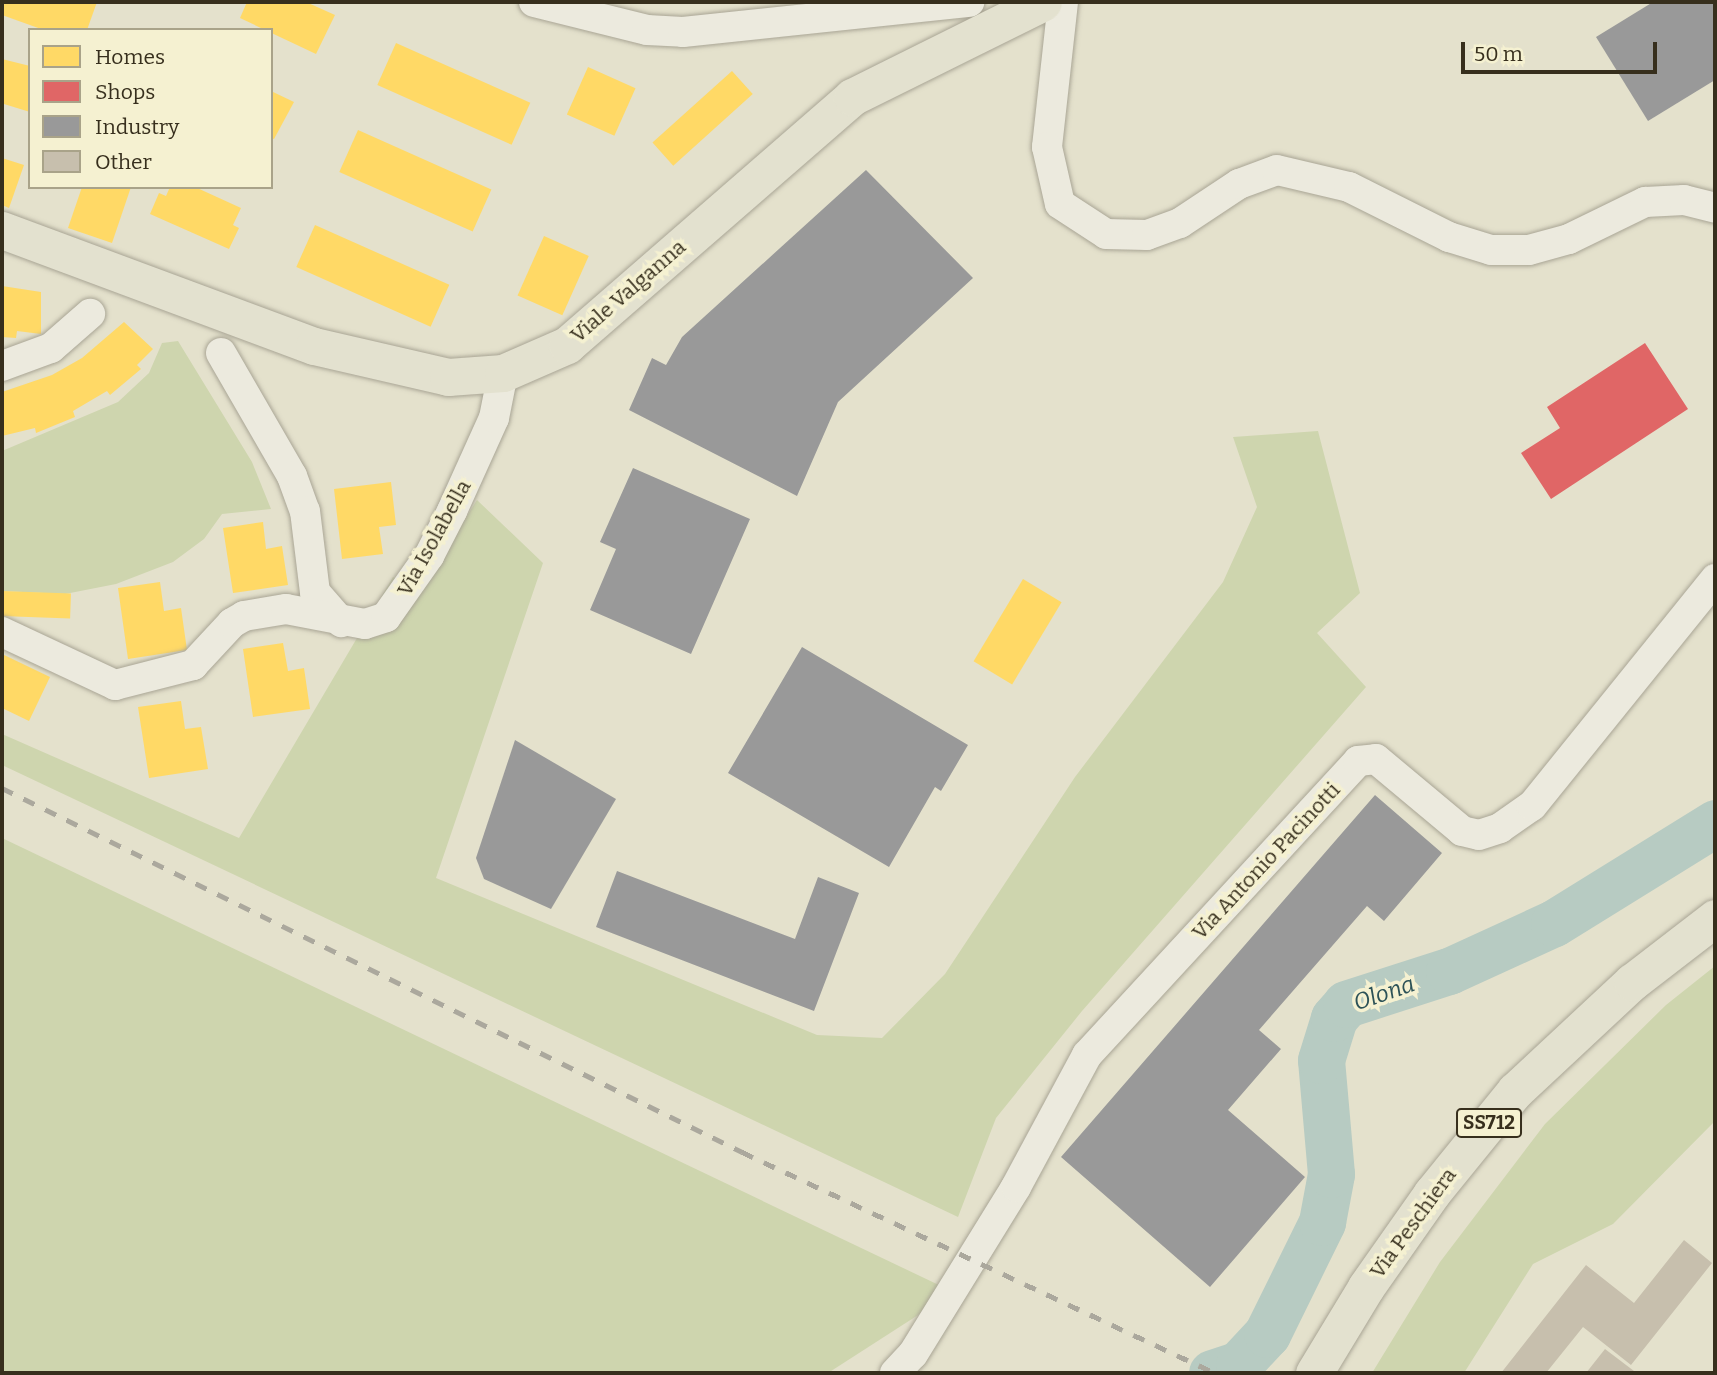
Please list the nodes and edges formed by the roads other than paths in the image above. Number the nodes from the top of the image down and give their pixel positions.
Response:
1 (534, 2) edge
2 (969, 2) edge
3 (1043, 2) edge
4 (1063, 2) edge
5 (1715, 208) edge
6 (2, 230) edge
7 (90, 314) dead end
8 (221, 353) dead end
9 (2, 366) edge
10 (503, 373) junction
11 (1715, 579) edge
12 (342, 622) junction
13 (2, 632) edge
14 (1715, 918) edge
15 (895, 1373) edge
16 (1314, 1373) edge

1 - 2 street
3 - 10 main road, Viale Valganna
4 - 5 street
6 - 10 main road, Viale Valganna
7 - 9 street
8 - 12 street
10 - 12 street, Via Isolabella
11 - 15 street, Via Antonio Pacinotti
12 - 13 street, Via Isolabella
14 - 16 main road, Via Peschiera / SS712

